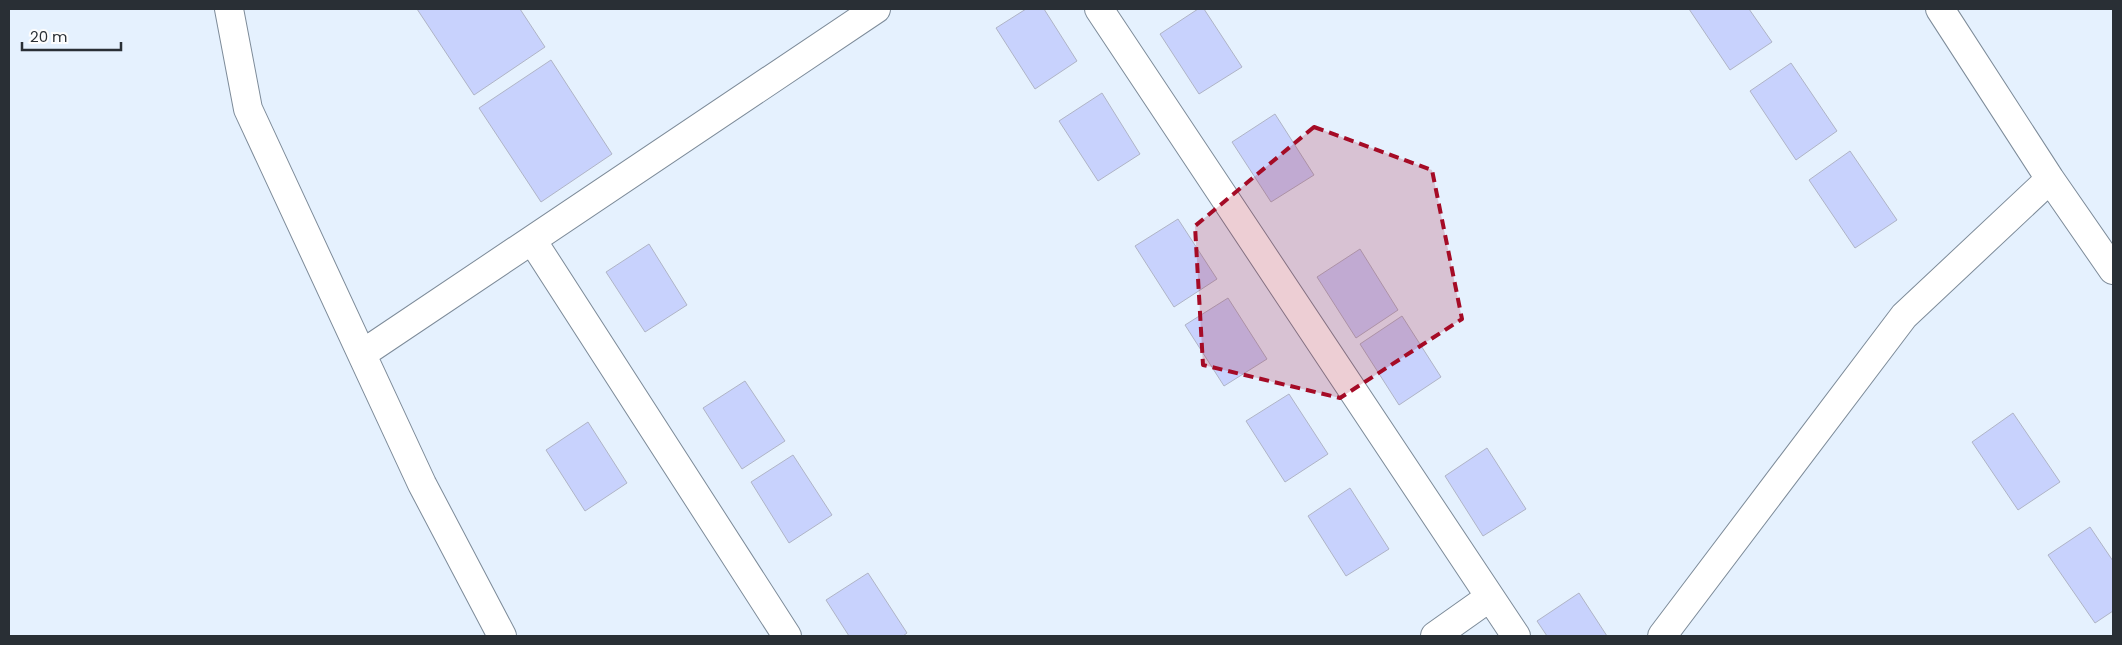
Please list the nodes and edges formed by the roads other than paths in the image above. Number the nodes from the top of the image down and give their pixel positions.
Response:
1 (229, 9) edge
2 (876, 9) edge
3 (1099, 9) edge
4 (1940, 9) edge
5 (2050, 179) junction
6 (532, 240) junction
7 (2113, 270) edge
8 (362, 354) junction
9 (1490, 597) junction
10 (502, 636) edge
11 (788, 636) edge
12 (1435, 636) edge
13 (1516, 636) edge
14 (1662, 636) edge

1 - 8 street
2 - 6 street
3 - 9 street
4 - 5 street
5 - 7 street
5 - 14 street
6 - 8 street
6 - 11 street
8 - 10 street
9 - 12 street
9 - 13 street

